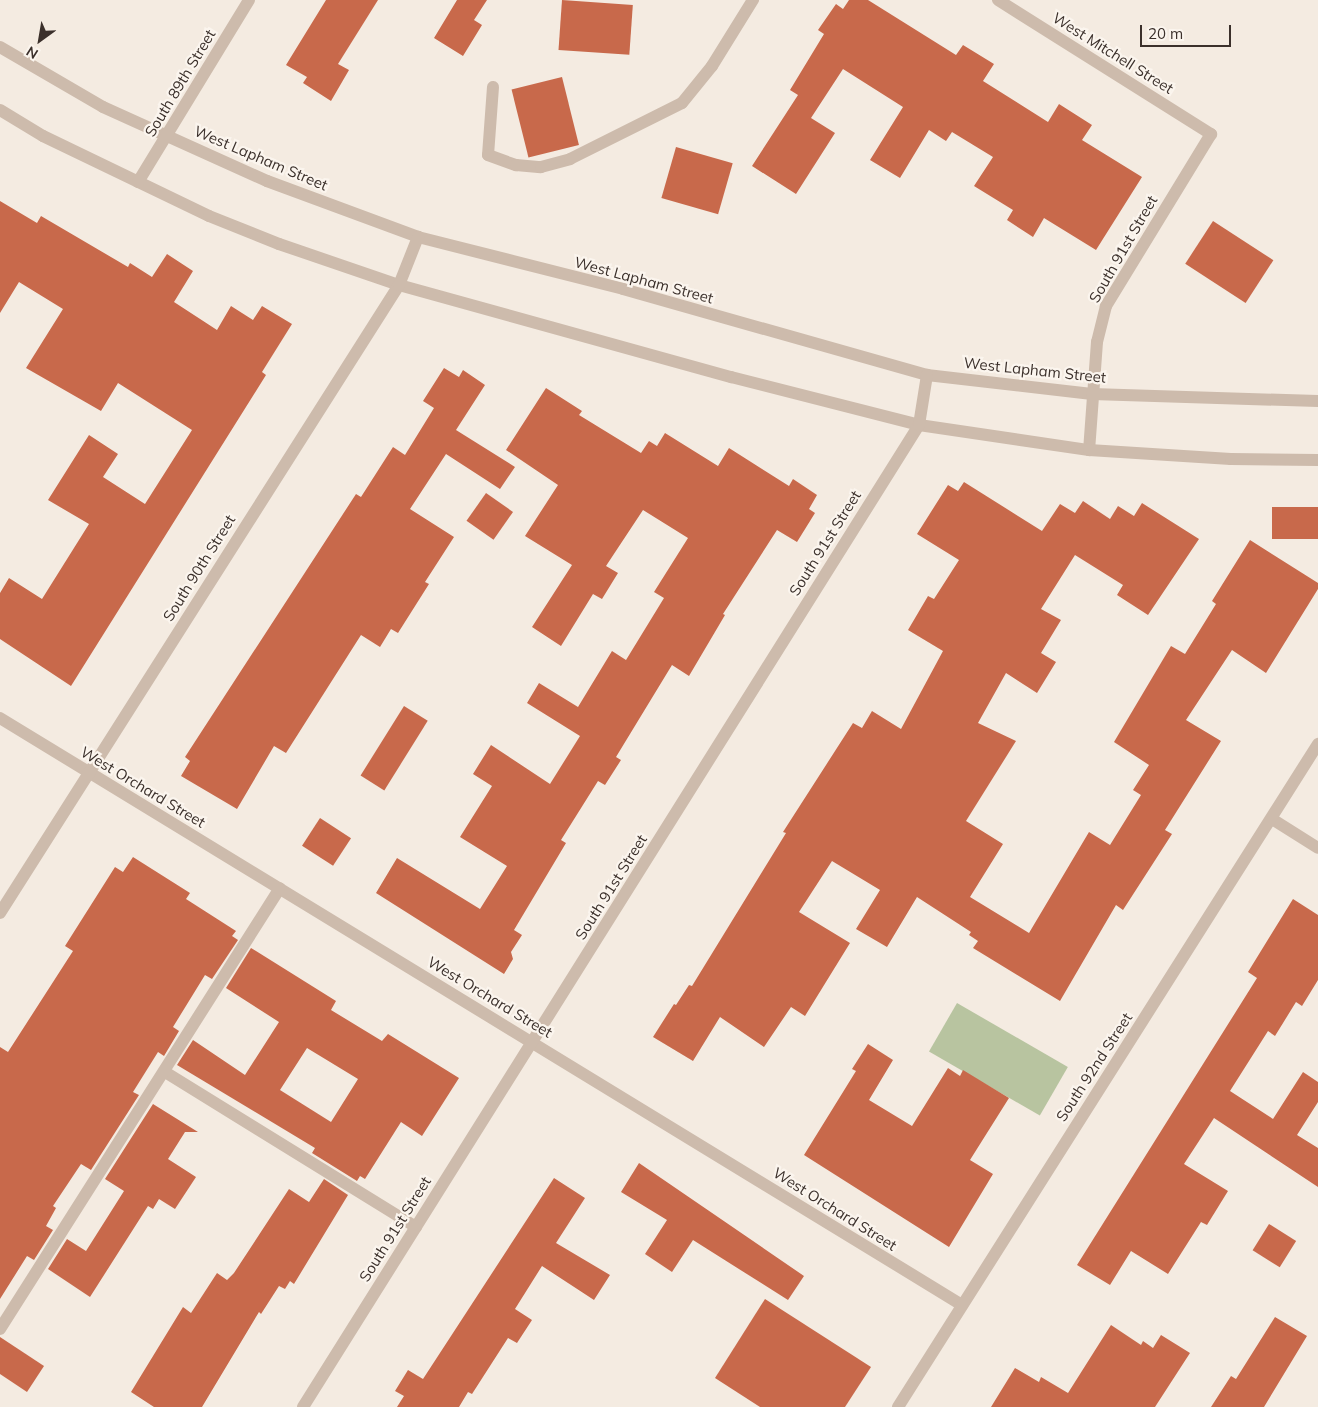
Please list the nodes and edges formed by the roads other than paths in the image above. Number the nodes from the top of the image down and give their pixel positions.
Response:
1 (249, 0) edge
2 (753, 0) edge
3 (998, 0) edge
4 (0, 47) edge
5 (492, 87) dead end
6 (0, 110) edge
7 (1211, 134) joint
8 (166, 135) junction
9 (138, 182) junction
10 (418, 238) junction
11 (398, 285) junction
12 (927, 375) junction
13 (1092, 394) junction
14 (1318, 401) edge
15 (919, 425) junction
16 (1089, 450) junction
17 (1318, 460) edge
18 (0, 718) edge
19 (1318, 744) edge
20 (88, 773) junction
21 (1272, 818) junction
22 (1318, 848) edge
23 (280, 888) junction
24 (0, 913) edge
25 (533, 1043) junction
26 (165, 1072) junction
27 (416, 1226) junction
28 (962, 1305) junction
29 (0, 1329) edge
30 (303, 1407) edge
31 (898, 1407) edge

1 - 8 street, South 89th Street
2 - 5 street
3 - 7 street, West Mitchell Street
4 - 8 street, West Lapham Street
6 - 9 street
7 - 13 street, South 91st Street
8 - 9 street, South 89th Street
8 - 10 street, West Lapham Street
9 - 11 street
10 - 11 street, South 90th Street
10 - 12 street, West Lapham Street
11 - 15 street
11 - 20 street, South 90th Street
12 - 13 street, West Lapham Street
12 - 15 street, South 91st Street
13 - 14 street, West Lapham Street
13 - 16 street, South 91st Street
15 - 16 street
15 - 25 street, South 91st Street
16 - 17 street
18 - 20 street, West Orchard Street
19 - 21 street, South 92nd Street
20 - 23 street, West Orchard Street
20 - 24 street, South 90th Street
21 - 22 street
21 - 28 street, South 92nd Street
23 - 25 street, West Orchard Street
23 - 26 street
25 - 27 street, South 91st Street
25 - 28 street, West Orchard Street
26 - 27 street
26 - 29 street
27 - 30 street, South 91st Street
28 - 31 street, South 92nd Street

